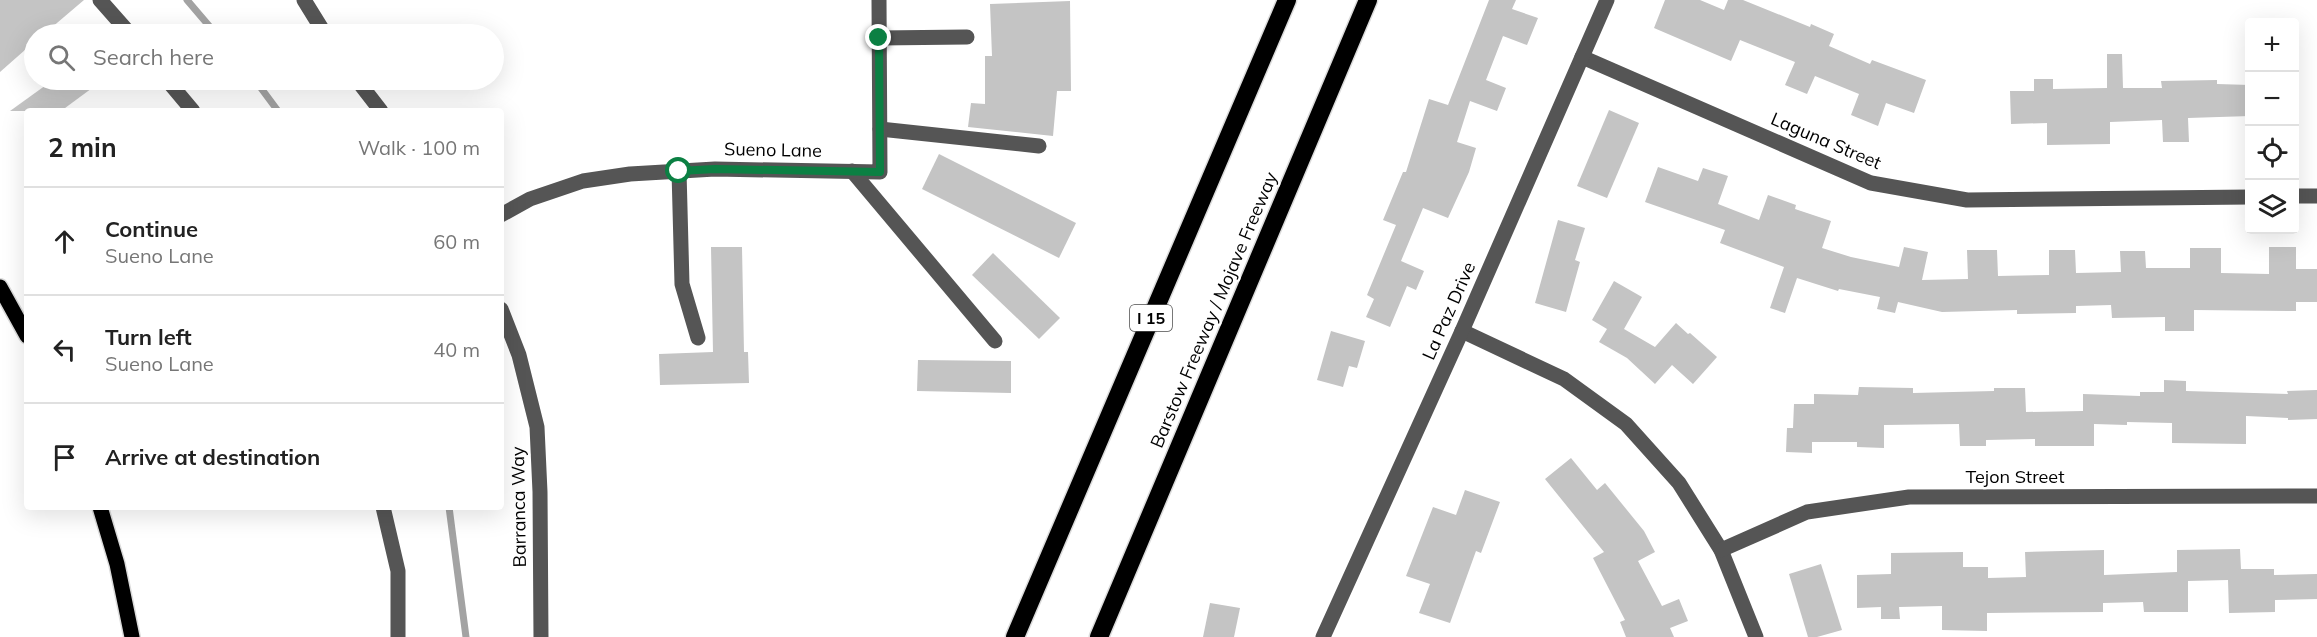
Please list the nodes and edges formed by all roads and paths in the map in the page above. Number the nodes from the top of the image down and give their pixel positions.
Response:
1 (100, 0) edge
2 (304, 0) edge
3 (879, 0) edge
4 (1287, 0) edge
5 (1368, 0) edge
6 (1607, 0) edge
7 (121, 24) edge
8 (319, 24) edge
9 (967, 37) dead end
10 (879, 38) junction
11 (1582, 57) junction
12 (175, 90) edge
13 (365, 90) edge
14 (190, 108) edge
15 (379, 108) edge
16 (880, 129) junction
17 (1040, 146) dead end
18 (679, 171) junction
19 (852, 171) junction
20 (2299, 196) edge
21 (2317, 196) edge
22 (2245, 197) edge
23 (504, 213) edge
24 (0, 287) edge
25 (504, 317) edge
26 (24, 331) edge
27 (1462, 331) junction
28 (698, 338) dead end
29 (995, 341) dead end
30 (2317, 496) edge
31 (101, 510) edge
32 (384, 510) edge
33 (1722, 550) junction
34 (132, 637) edge
35 (398, 637) edge
36 (541, 637) edge
37 (1015, 637) edge
38 (1099, 637) edge
39 (1323, 637) edge
40 (1756, 637) edge

1 - 7 street
2 - 8 street
3 - 10 street, Sueno Lane
4 - 37 highway, I 15
5 - 38 highway, Barstow Freeway / Mojave Freeway
6 - 11 street, La Paz Drive
9 - 10 street
10 - 16 street, Sueno Lane
11 - 22 street, Laguna Street
11 - 27 street, La Paz Drive
12 - 14 street
13 - 15 street
16 - 17 street
16 - 19 street, Sueno Lane
18 - 19 street, Sueno Lane
18 - 23 street, Sueno Lane
18 - 28 street
19 - 29 street
20 - 21 street
24 - 26 main road
25 - 36 street, Barranca Way
27 - 33 street
27 - 39 street, La Paz Drive
30 - 33 street, Tejon Street
31 - 34 main road
32 - 35 street
33 - 40 street

